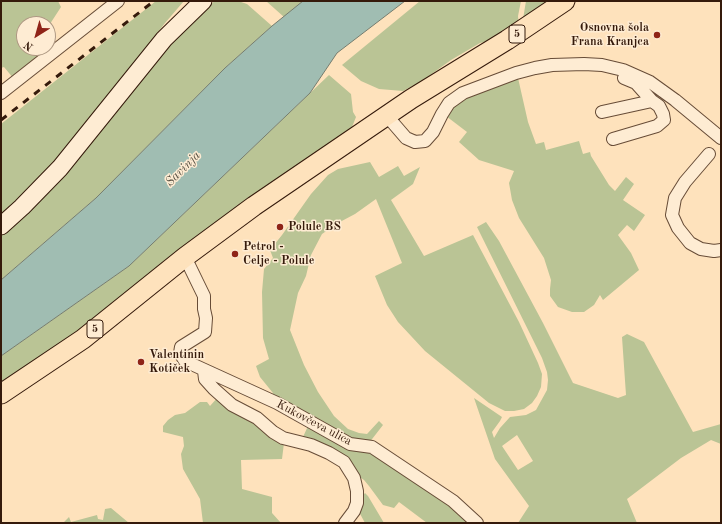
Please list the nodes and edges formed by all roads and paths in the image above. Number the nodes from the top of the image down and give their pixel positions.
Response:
1 (118, 1) edge
2 (203, 1) edge
3 (565, 1) edge
4 (584, 64) junction
5 (1, 93) edge
6 (652, 101) junction
7 (602, 112) dead end
8 (388, 116) junction
9 (721, 138) edge
10 (613, 139) dead end
11 (708, 154) dead end
12 (1, 226) edge
13 (721, 250) edge
14 (185, 257) junction
15 (204, 371) junction
16 (1, 394) edge
17 (345, 523) edge
18 (477, 523) edge

1 - 5 street
2 - 12 street
3 - 8 main road, 5
4 - 6 street
4 - 8 street
4 - 9 street
6 - 7 street
6 - 10 street
8 - 14 main road, 5
11 - 13 street
14 - 15 street, Kukovčeva ulica
14 - 16 main road, 5
15 - 17 street, Kukovčeva ulica
15 - 18 street, Kukovčeva ulica

